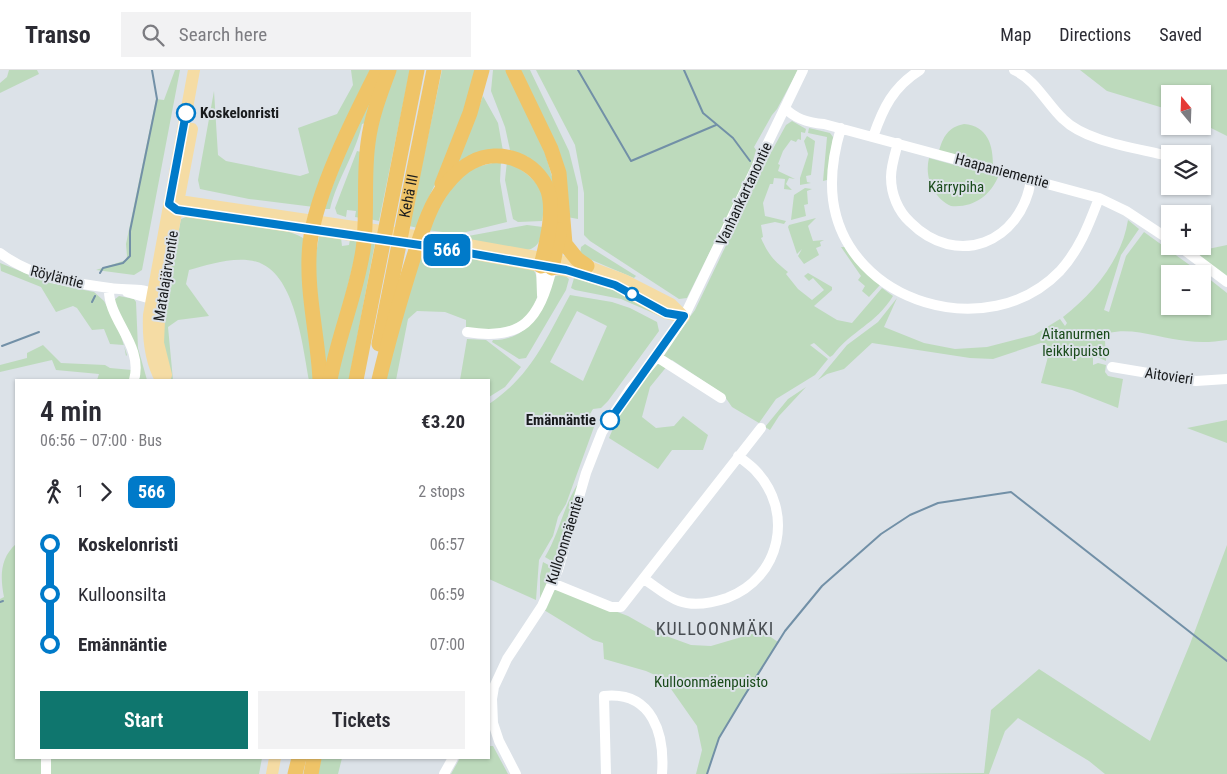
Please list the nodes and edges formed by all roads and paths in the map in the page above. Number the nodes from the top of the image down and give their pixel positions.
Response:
1 (194, 70) edge
2 (202, 70) edge
3 (378, 70) edge
4 (388, 70) edge
5 (417, 70) edge
6 (434, 70) edge
7 (482, 70) edge
8 (513, 70) edge
9 (803, 70) edge
10 (920, 70) edge
11 (1014, 70) edge
12 (785, 108) junction
13 (841, 128) junction
14 (873, 137) junction
15 (898, 143) junction
16 (1161, 154) edge
17 (1031, 180) junction
18 (1099, 198) junction
19 (175, 205) junction
20 (432, 206) junction
21 (563, 213) junction
22 (314, 226) junction
23 (1161, 234) edge
24 (0, 253) edge
25 (1191, 255) edge
26 (548, 263) junction
27 (587, 266) junction
28 (1227, 282) edge
29 (114, 289) junction
30 (154, 296) junction
31 (684, 316) junction
32 (467, 332) dead end
33 (657, 356) junction
34 (1112, 367) dead end
35 (134, 379) edge
36 (161, 379) edge
37 (168, 379) edge
38 (320, 379) edge
39 (330, 379) edge
40 (356, 379) edge
41 (372, 379) edge
42 (379, 379) edge
43 (1227, 379) edge
44 (721, 398) dead end
45 (761, 428) dead end
46 (738, 456) junction
47 (644, 579) junction
48 (552, 584) junction
49 (493, 737) edge
50 (46, 759) edge
51 (275, 759) edge
52 (299, 759) edge
53 (314, 759) edge
54 (452, 759) edge
55 (46, 774) edge
56 (272, 774) edge
57 (295, 774) edge
58 (312, 774) edge
59 (444, 774) edge
60 (516, 774) edge
61 (606, 774) edge
62 (662, 774) edge

1 - 19 main road
2 - 19 main road
3 - 22 highway
4 - 39 highway
5 - 40 highway, Kehä III
6 - 41 highway, Kehä III
7 - 20 highway
8 - 21 highway
9 - 12 street, Vanhankartanontie
10 - 14 street
11 - 16 street
12 - 13 street, Haapaniementie
12 - 31 street, Vanhankartanontie
13 - 14 street, Haapaniementie
13 - 18 street
14 - 15 street, Haapaniementie
15 - 17 street, Haapaniementie
15 - 17 street
17 - 18 street, Haapaniementie
18 - 23 street, Haapaniementie
19 - 22 main road
19 - 30 main road, Matalajärventie
20 - 26 highway
20 - 42 highway
21 - 26 highway
21 - 27 highway
22 - 26 main road
22 - 38 highway
24 - 29 street, Röyläntie
25 - 28 street
26 - 27 main road
26 - 31 main road
26 - 32 street
27 - 31 main road
29 - 30 street, Röyläntie
29 - 35 street
30 - 36 main road, Matalajärventie
30 - 37 main road, Matalajärventie
31 - 33 street, Kulloonmäentie
33 - 44 street
33 - 48 street, Kulloonmäentie
34 - 43 street, Aitovieri
45 - 46 street
46 - 47 street
46 - 47 street
47 - 48 street
48 - 49 street, Kulloonmäentie
49 - 60 street, Kulloonmäentie
50 - 55 street
51 - 56 main road
52 - 57 highway
53 - 58 highway
54 - 59 street
61 - 62 street

